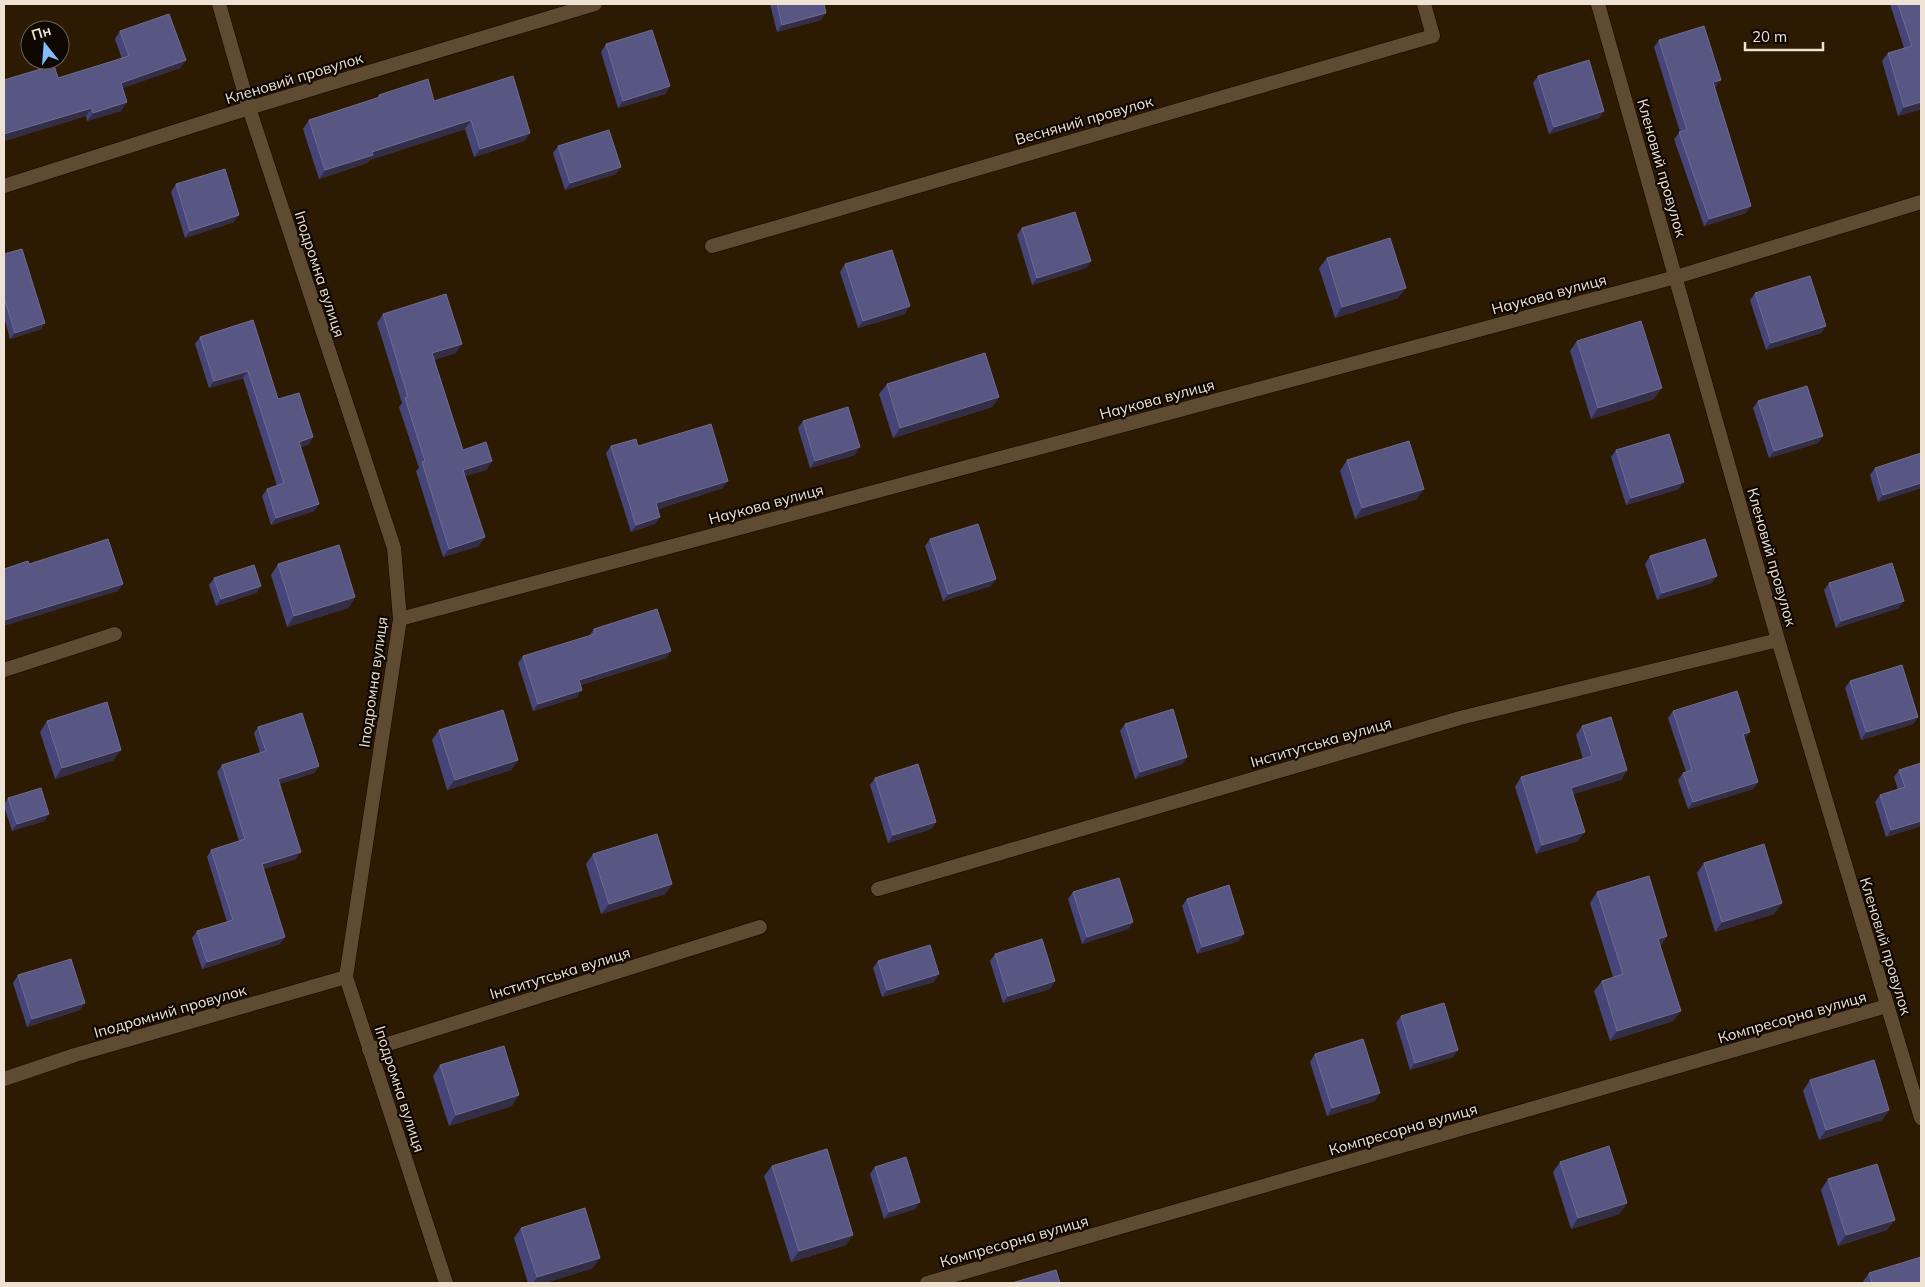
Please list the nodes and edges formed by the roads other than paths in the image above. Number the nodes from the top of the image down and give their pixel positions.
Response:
1 (218, 4) edge
2 (595, 4) edge
3 (1424, 4) edge
4 (1598, 4) edge
5 (249, 108) junction
6 (4, 186) edge
7 (1921, 202) edge
8 (712, 246) dead end
9 (1676, 277) junction
10 (400, 619) junction
11 (115, 634) dead end
12 (1778, 640) junction
13 (4, 670) edge
14 (878, 889) dead end
15 (760, 927) dead end
16 (346, 977) junction
17 (1887, 1006) junction
18 (370, 1050) junction
19 (4, 1079) edge
20 (1921, 1118) edge
21 (446, 1283) edge
22 (927, 1283) edge

1 - 5 street, Іподромна вулиця
2 - 5 street, Кленовий провулок
3 - 8 street, Весняний провулок
4 - 9 street, Кленовий провулок
5 - 6 street, Кленовий провулок
5 - 10 street, Іподромна вулиця
7 - 9 street, Наукова вулиця
9 - 10 street, Наукова вулиця
9 - 12 street, Кленовий провулок
10 - 16 street, Іподромна вулиця
11 - 13 street
12 - 14 street, Інститутська вулиця
12 - 17 street, Кленовий провулок
15 - 18 street, Інститутська вулиця
16 - 18 street, Іподромна вулиця
16 - 19 street, Іподромний провулок
17 - 20 street, Кленовий провулок
17 - 22 street, Компресорна вулиця
18 - 21 street, Іподромна вулиця

